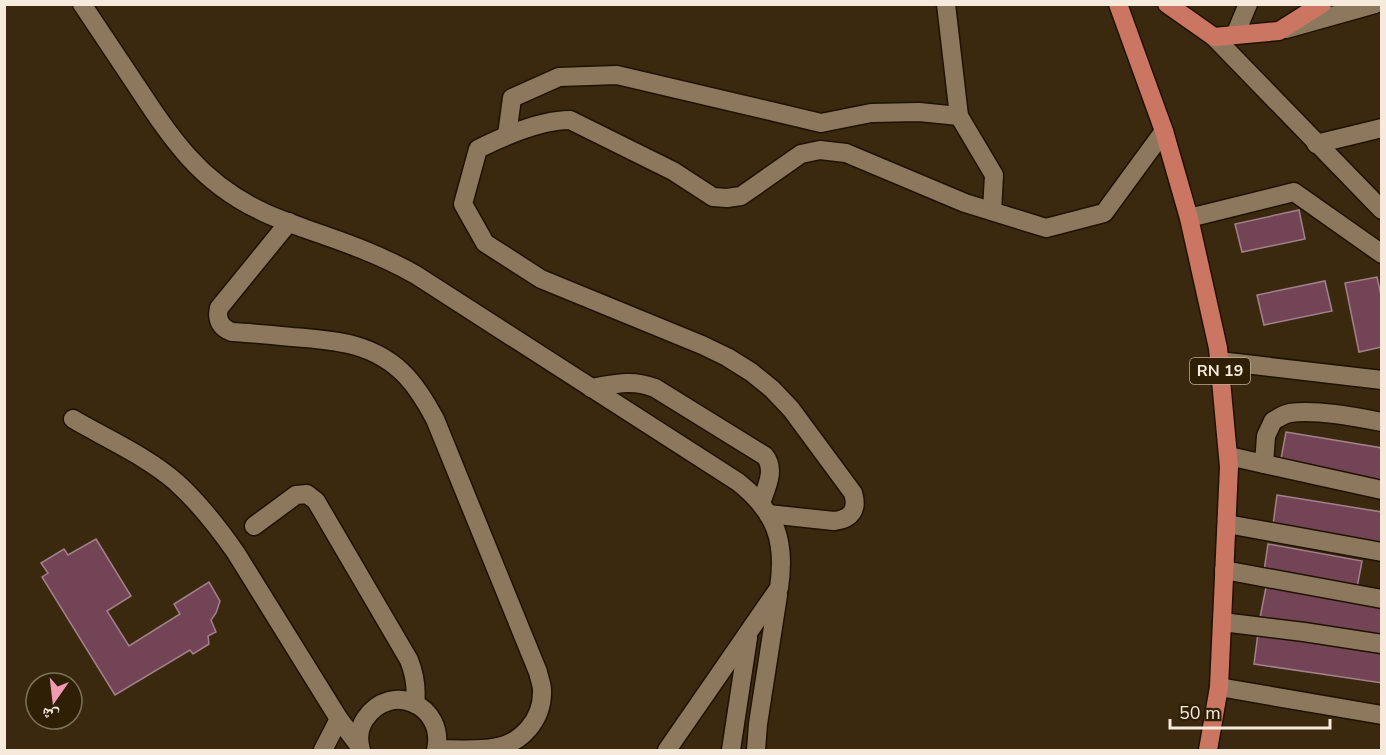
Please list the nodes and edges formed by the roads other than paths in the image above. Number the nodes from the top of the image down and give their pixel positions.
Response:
1 (82, 4) edge
2 (946, 4) edge
3 (1118, 4) edge
4 (1167, 4) edge
5 (1248, 4) edge
6 (1322, 4) edge
7 (1375, 4) edge
8 (1279, 31) junction
9 (1235, 35) junction
10 (1214, 37) junction
11 (959, 116) junction
12 (822, 123) junction
13 (1382, 128) edge
14 (1164, 131) junction
15 (507, 135) junction
16 (1316, 144) junction
17 (820, 150) junction
18 (1382, 210) edge
19 (992, 211) junction
20 (1189, 218) junction
21 (289, 222) junction
22 (1382, 254) edge
23 (1220, 361) junction
24 (1382, 380) edge
25 (591, 388) junction
26 (73, 419) dead end
27 (1382, 422) edge
28 (1229, 456) junction
29 (1263, 464) junction
30 (1382, 490) edge
31 (765, 508) junction
32 (1227, 524) junction
33 (254, 526) dead end
34 (1382, 552) edge
35 (1224, 570) junction
36 (779, 588) junction
37 (1382, 599) edge
38 (1222, 622) junction
39 (748, 633) junction
40 (1382, 645) edge
41 (1219, 687) junction
42 (416, 704) junction
43 (1382, 715) edge
44 (339, 719) junction
45 (360, 749) edge
46 (323, 750) edge
47 (436, 750) edge
48 (667, 750) edge
49 (731, 750) edge
50 (756, 750) edge
51 (1208, 750) edge

1 - 21 street
2 - 11 street
3 - 14 main road, RN 19
4 - 10 main road
5 - 9 street
6 - 8 main road
7 - 8 street
8 - 9 main road
9 - 10 main road
10 - 16 street
11 - 12 street
11 - 19 street
12 - 15 street
12 - 17 street
13 - 16 street
14 - 19 street
14 - 20 main road, RN 19
15 - 17 street
15 - 31 street
16 - 18 street
17 - 19 street
20 - 22 street
20 - 23 main road, RN 19
21 - 25 street
21 - 47 street
23 - 24 street
23 - 28 main road, RN 19
25 - 31 street
25 - 31 street
26 - 44 street
27 - 29 street
28 - 29 street
28 - 32 main road, RN 19
29 - 30 street
31 - 36 street
32 - 34 street
32 - 35 main road, RN 19
33 - 42 street
35 - 37 street
35 - 38 main road, RN 19
36 - 39 street
36 - 50 street
38 - 40 street
38 - 41 main road, RN 19
39 - 48 street
39 - 49 street
41 - 43 street
41 - 51 main road, RN 19
42 - 45 street
42 - 47 street
44 - 45 street
44 - 46 street

